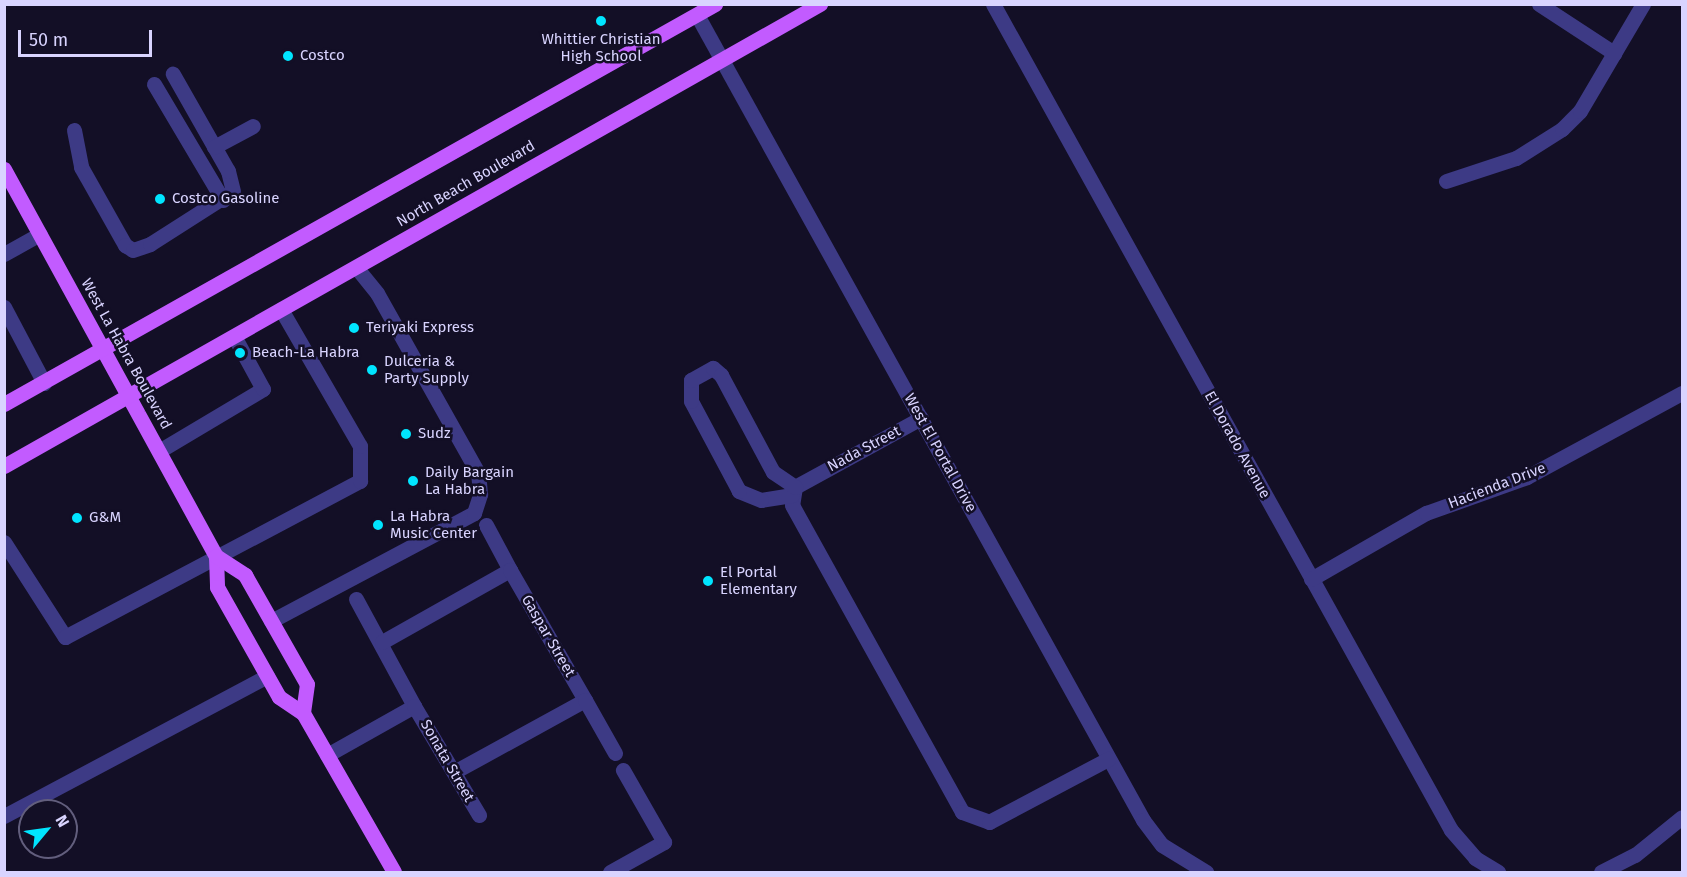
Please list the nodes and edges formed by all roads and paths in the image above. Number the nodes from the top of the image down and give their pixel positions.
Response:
1 (715, 4) edge
2 (820, 4) edge
3 (993, 4) edge
4 (1539, 4) edge
5 (1643, 4) edge
6 (697, 15) junction
7 (1614, 53) junction
8 (722, 60) junction
9 (172, 74) dead end
10 (154, 84) dead end
11 (253, 126) dead end
12 (74, 130) dead end
13 (214, 147) junction
14 (4, 169) edge
15 (1446, 181) dead end
16 (223, 200) junction
17 (40, 234) junction
18 (4, 254) edge
19 (356, 267) junction
20 (4, 307) edge
21 (281, 309) junction
22 (234, 336) junction
23 (104, 351) junction
24 (44, 383) junction
25 (1683, 393) edge
26 (129, 395) junction
27 (4, 404) edge
28 (921, 418) junction
29 (159, 451) junction
30 (4, 465) edge
31 (798, 487) junction
32 (486, 525) dead end
33 (4, 542) edge
34 (216, 556) junction
35 (510, 570) junction
36 (1311, 579) junction
37 (356, 599) dead end
38 (271, 621) junction
39 (382, 642) junction
40 (267, 676) junction
41 (585, 700) junction
42 (414, 706) junction
43 (303, 713) junction
44 (615, 753) dead end
45 (327, 755) junction
46 (1108, 759) junction
47 (623, 770) dead end
48 (454, 772) junction
49 (479, 815) dead end
50 (4, 816) edge
51 (1683, 817) edge
52 (388, 871) edge
53 (610, 873) edge
54 (1206, 873) edge
55 (1498, 873) edge
56 (1601, 873) edge

1 - 6 main road
2 - 8 main road, North Beach Boulevard
3 - 36 street, El Dorado Avenue
4 - 7 street
5 - 7 street
6 - 8 street, West El Portal Drive
6 - 23 main road
7 - 15 street
8 - 19 main road, North Beach Boulevard
8 - 28 street, West El Portal Drive
9 - 13 street
10 - 16 street
11 - 13 street
12 - 16 street
13 - 16 street
14 - 17 main road, West La Habra Boulevard
17 - 18 street
17 - 23 main road, West La Habra Boulevard
19 - 21 main road, North Beach Boulevard
19 - 38 street
20 - 24 street
21 - 22 main road, North Beach Boulevard
21 - 34 street
22 - 26 main road, North Beach Boulevard
22 - 29 street
23 - 24 main road
23 - 26 main road, West La Habra Boulevard
24 - 27 main road
25 - 36 street, Hacienda Drive
26 - 29 main road, West La Habra Boulevard
26 - 30 main road, North Beach Boulevard
28 - 31 street, Nada Street
28 - 46 street, West El Portal Drive
29 - 34 main road, West La Habra Boulevard
31 - 31 street, Nada Street
31 - 46 street
32 - 35 street, Gaspar Street
33 - 34 street
34 - 38 main road, West La Habra Boulevard
34 - 40 main road, West La Habra Boulevard
35 - 39 street
35 - 41 street, Gaspar Street
36 - 55 street, El Dorado Avenue
37 - 39 street, Sonata Street
38 - 43 main road, West La Habra Boulevard
39 - 42 street, Sonata Street
40 - 43 main road, West La Habra Boulevard
40 - 50 street
41 - 44 street, Gaspar Street
41 - 48 street
42 - 45 street, Sonata Street
42 - 48 street, Sonata Street
43 - 45 main road, West La Habra Boulevard
45 - 52 main road, West La Habra Boulevard
46 - 54 street, West El Portal Drive
47 - 53 street
48 - 49 street, Sonata Street
51 - 56 street

